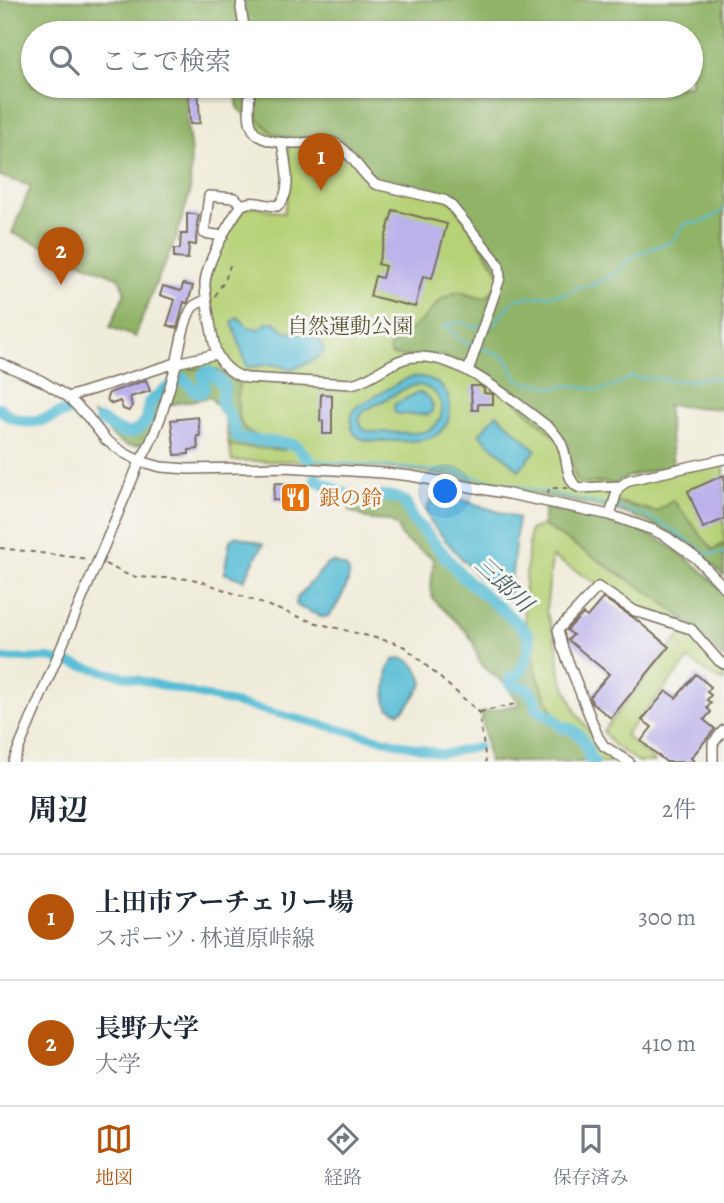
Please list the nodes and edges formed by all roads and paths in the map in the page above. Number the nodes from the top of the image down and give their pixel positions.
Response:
1 (242, 0) edge
2 (243, 21) edge
3 (250, 98) edge
4 (282, 143) junction
5 (242, 205) junction
6 (223, 236) junction
7 (230, 265) dead end
8 (206, 300) junction
9 (216, 354) junction
10 (0, 363) edge
11 (176, 363) junction
12 (468, 371) junction
13 (68, 397) junction
14 (724, 459) edge
15 (140, 461) junction
16 (575, 486) junction
17 (620, 486) junction
18 (548, 495) dead end
19 (612, 508) junction
20 (0, 548) edge
21 (98, 561) junction
22 (724, 587) edge
23 (724, 664) edge
24 (519, 703) dead end
25 (479, 712) junction
26 (724, 730) edge
27 (13, 762) edge
28 (486, 762) edge
29 (629, 762) edge
30 (713, 762) edge

1 - 2 street
3 - 4 street
4 - 5 street
4 - 12 street
5 - 6 street
5 - 6 street
6 - 8 street
7 - 8 path
8 - 9 street
8 - 11 street
9 - 11 street
9 - 12 street
10 - 13 street
11 - 13 street
11 - 15 street
12 - 16 street
13 - 15 street
14 - 17 street
15 - 19 street
15 - 21 street
16 - 17 street
16 - 18 path
17 - 19 street
19 - 22 street
20 - 21 path
21 - 25 path
21 - 27 street
23 - 29 street
24 - 25 path
25 - 28 path
26 - 30 street

